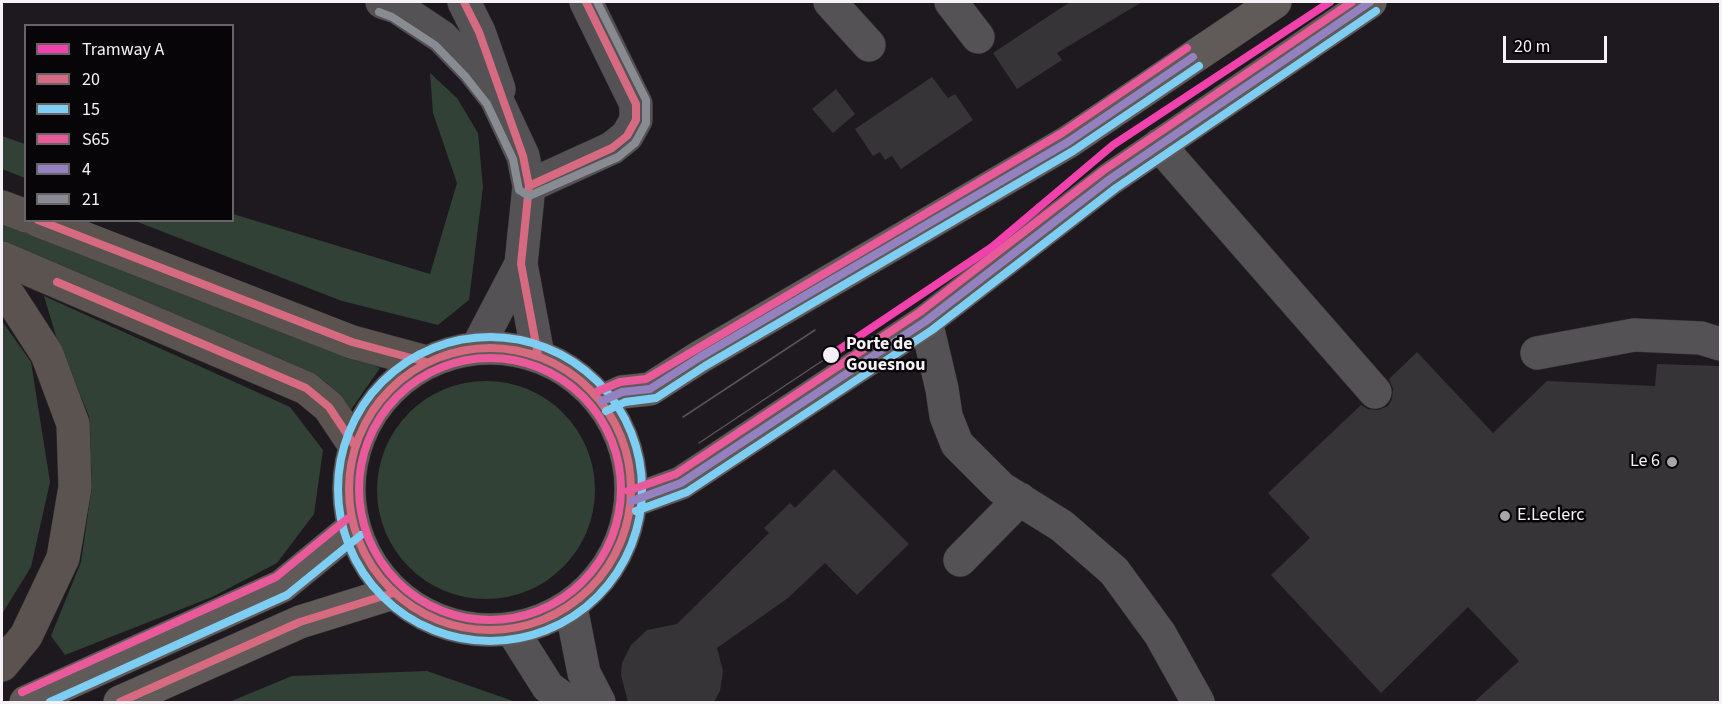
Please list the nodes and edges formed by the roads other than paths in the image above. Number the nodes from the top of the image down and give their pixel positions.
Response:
1 (382, 2) edge
2 (427, 2) edge
3 (464, 2) edge
4 (586, 2) edge
5 (831, 2) edge
6 (951, 2) edge
7 (1275, 2) edge
8 (1370, 2) edge
9 (978, 37) dead end
10 (442, 38) junction
11 (869, 45) dead end
12 (516, 140) junction
13 (1159, 145) junction
14 (529, 186) junction
15 (2, 207) edge
16 (24, 215) edge
17 (42, 222) edge
18 (2, 258) edge
19 (521, 264) junction
20 (2, 288) edge
21 (926, 321) junction
22 (1720, 345) edge
23 (477, 348) junction
24 (1538, 353) dead end
25 (538, 356) junction
26 (426, 362) junction
27 (1375, 392) dead end
28 (602, 401) junction
29 (355, 446) junction
30 (1020, 499) junction
31 (632, 501) junction
32 (354, 527) junction
33 (960, 560) dead end
34 (393, 593) junction
35 (571, 607) junction
36 (512, 630) junction
37 (2, 665) edge
38 (26, 702) edge
39 (120, 702) edge
40 (568, 702) edge
41 (599, 702) edge
42 (1198, 702) edge

1 - 10 street
2 - 10 street
3 - 12 street
4 - 14 street
5 - 11 street
6 - 9 street
7 - 28 main road
8 - 13 main road
10 - 12 street
12 - 14 street
13 - 21 main road
13 - 27 street
14 - 19 street
15 - 16 highway
17 - 26 highway
18 - 29 highway
19 - 23 street
19 - 25 street
20 - 37 highway
21 - 30 street
21 - 31 main road
22 - 24 street
23 - 25 main road
23 - 26 main road
25 - 28 main road
26 - 29 main road
28 - 31 main road
29 - 32 main road
30 - 33 street
30 - 42 street
31 - 35 main road
32 - 34 main road
32 - 38 main road
34 - 36 main road
34 - 39 main road
35 - 36 main road
35 - 41 street
36 - 40 street

